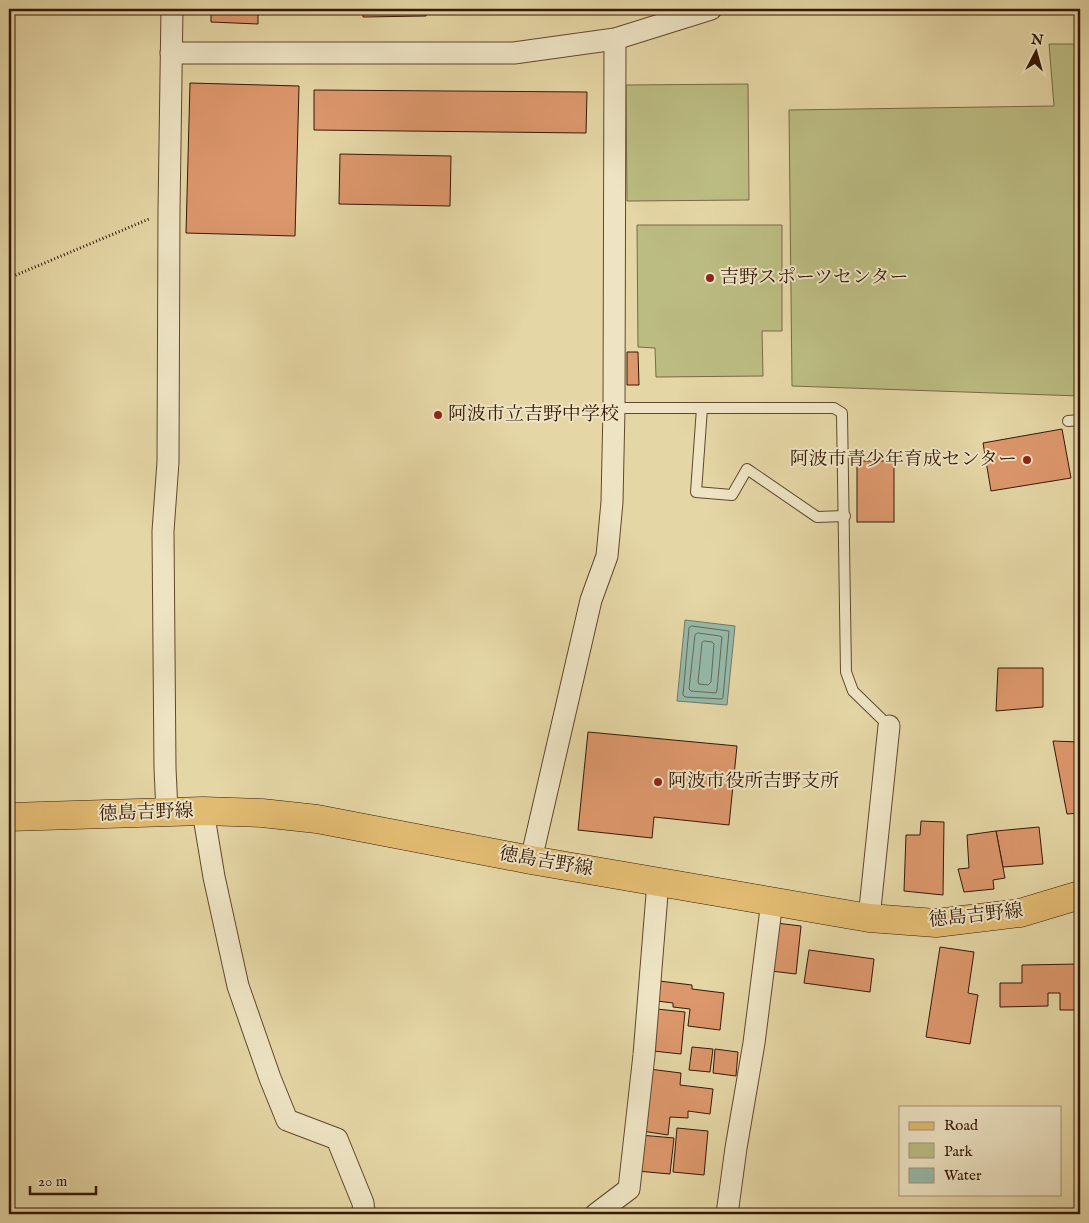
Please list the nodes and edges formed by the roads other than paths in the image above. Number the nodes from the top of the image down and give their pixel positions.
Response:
1 (172, 9) edge
2 (711, 9) edge
3 (615, 40) junction
4 (171, 53) junction
5 (614, 408) junction
6 (702, 408) junction
7 (1080, 420) edge
8 (1068, 421) dead end
9 (845, 516) junction
10 (889, 726) joint
11 (203, 811) junction
12 (167, 812) junction
13 (9, 817) edge
14 (531, 860) junction
15 (658, 882) junction
16 (1080, 895) edge
17 (772, 901) junction
18 (869, 918) junction
19 (364, 1214) edge
20 (596, 1214) edge
21 (727, 1214) edge

1 - 4 street
2 - 3 street
3 - 4 street
3 - 5 street
4 - 12 street
5 - 6 lane
5 - 14 street
6 - 9 lane
6 - 9 lane
7 - 8 lane
9 - 10 lane
10 - 18 street
11 - 12 main road, 徳島吉野線
11 - 14 main road, 徳島吉野線
11 - 19 street
12 - 13 main road, 徳島吉野線
14 - 15 main road, 徳島吉野線
15 - 17 main road, 徳島吉野線
15 - 20 street
16 - 18 main road, 徳島吉野線
17 - 18 main road, 徳島吉野線
17 - 21 street

